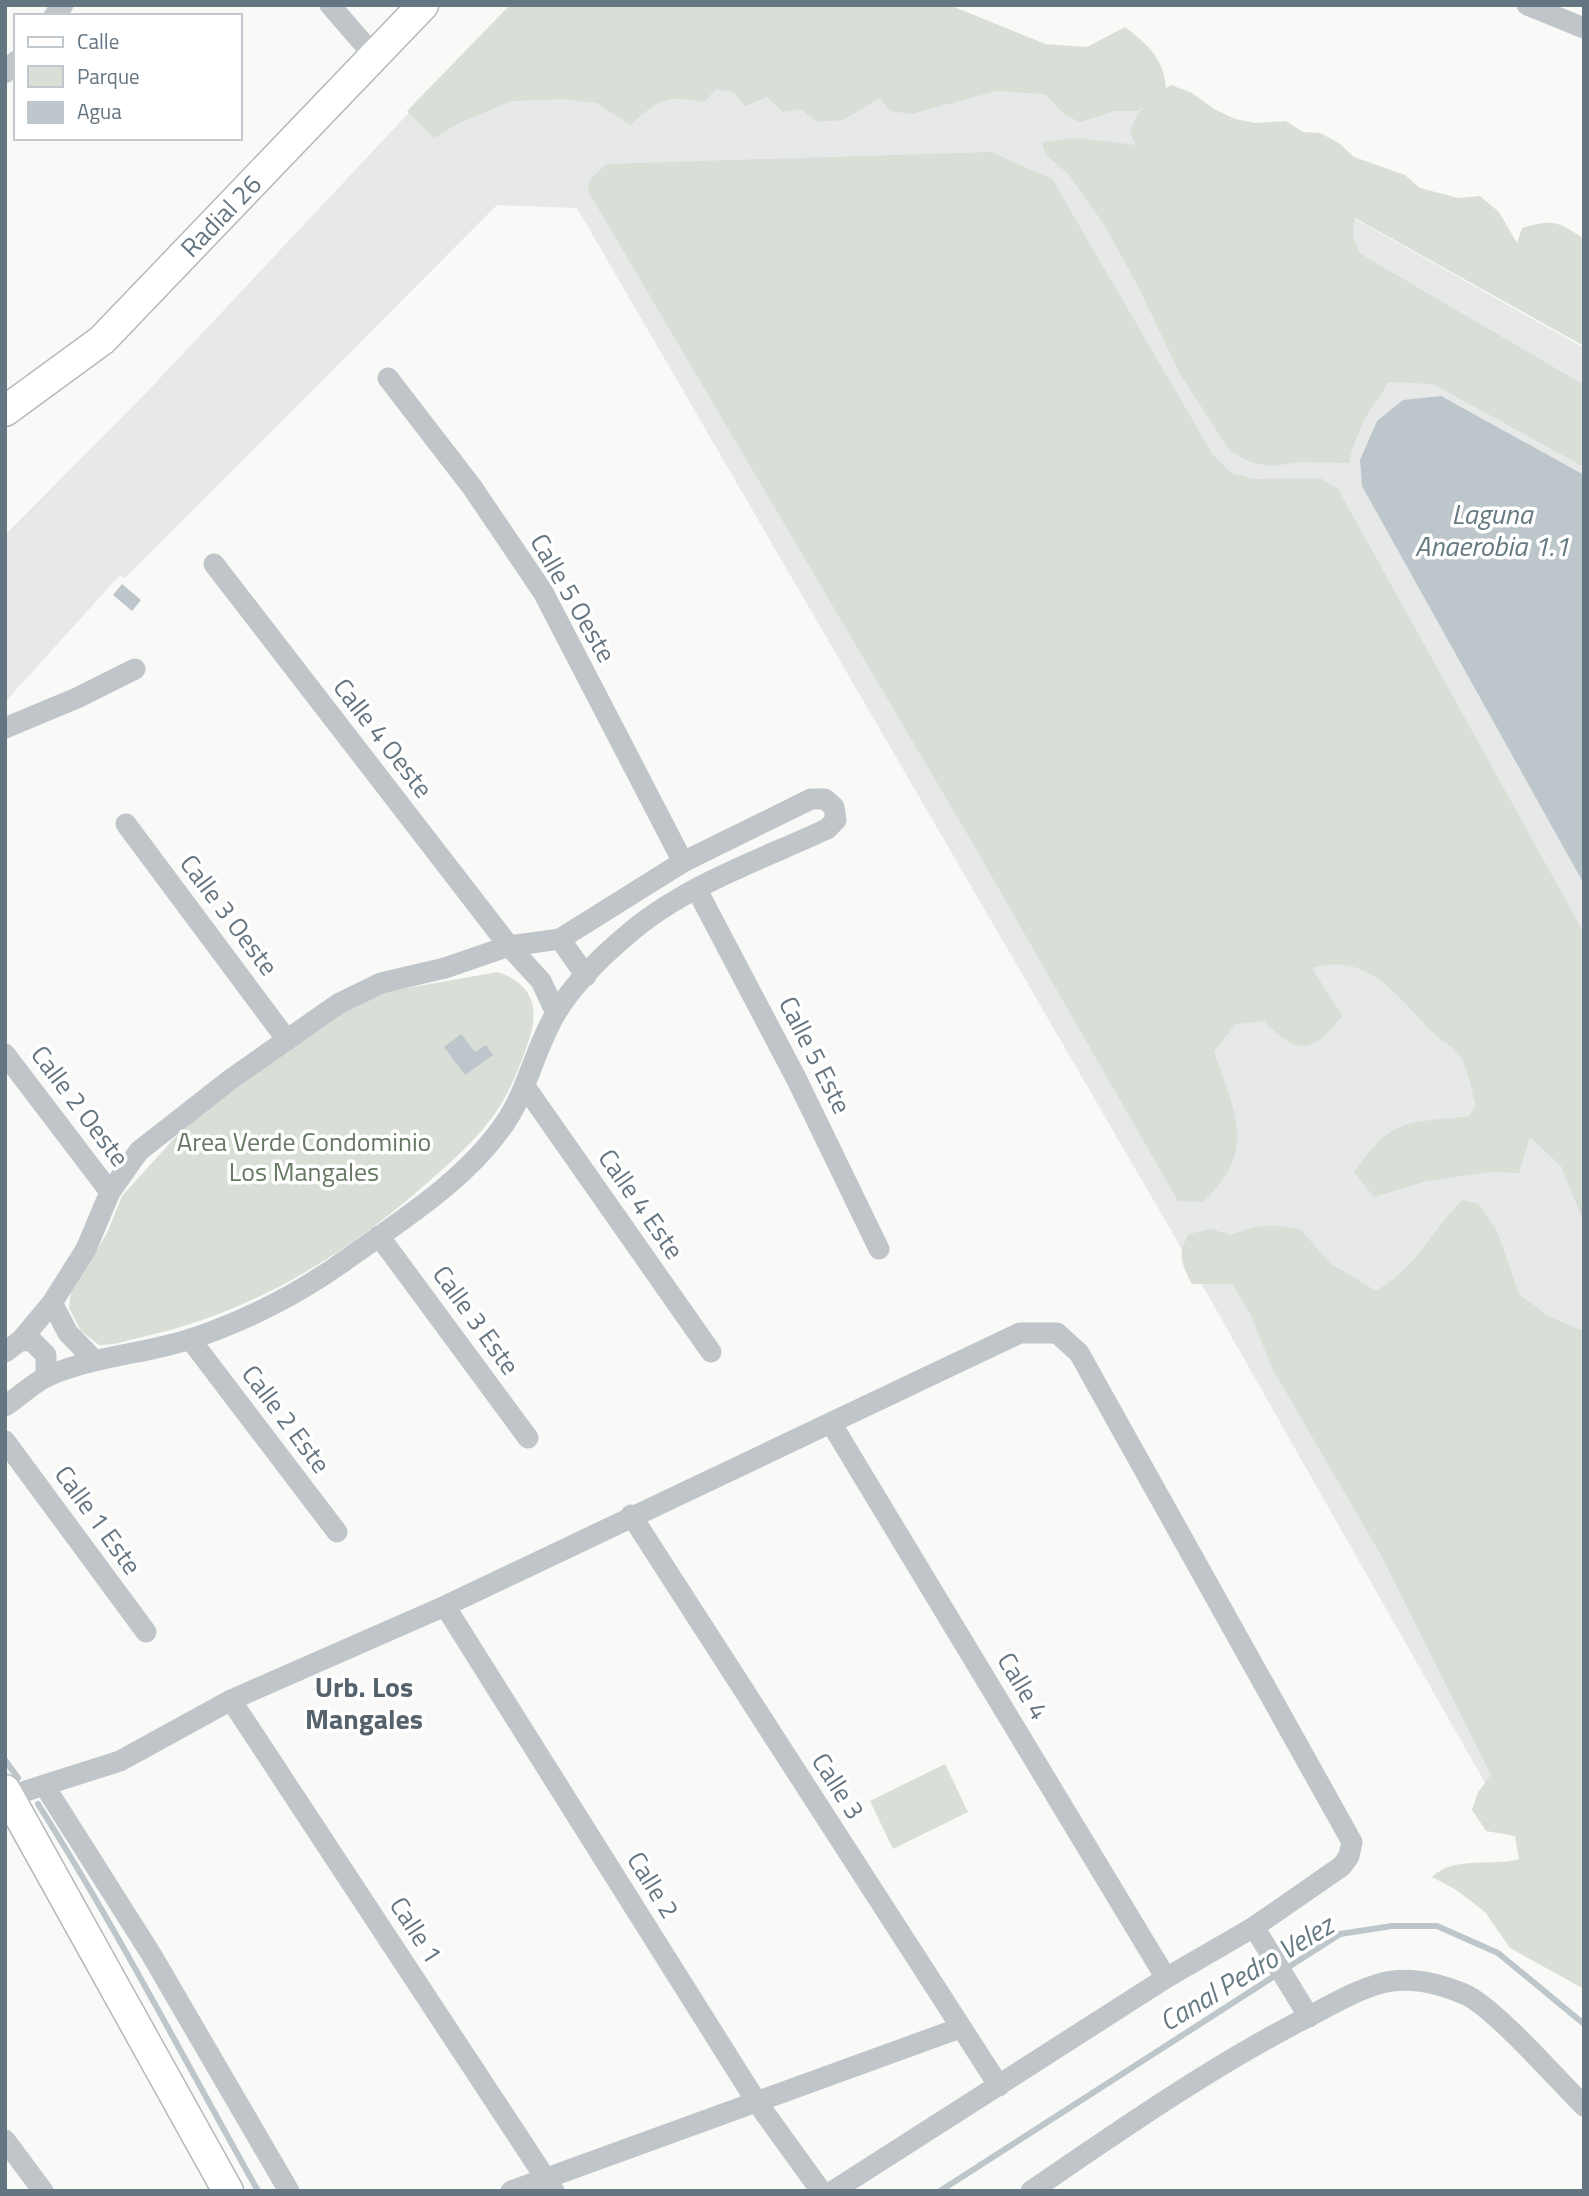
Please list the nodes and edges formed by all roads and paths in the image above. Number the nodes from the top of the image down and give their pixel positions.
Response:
1 (330, 5) edge
2 (423, 5) edge
3 (1527, 5) edge
4 (1584, 28) edge
5 (375, 57) junction
6 (388, 378) dead end
7 (5, 411) edge
8 (214, 564) dead end
9 (135, 669) dead end
10 (5, 727) edge
11 (126, 824) dead end
12 (683, 862) junction
13 (697, 890) junction
14 (560, 939) junction
15 (509, 946) junction
16 (586, 976) junction
17 (556, 1013) junction
18 (287, 1040) junction
19 (5, 1054) edge
20 (526, 1088) junction
21 (110, 1192) junction
22 (379, 1236) junction
23 (879, 1249) dead end
24 (52, 1303) junction
25 (190, 1339) junction
26 (13, 1346) edge
27 (711, 1352) dead end
28 (94, 1360) junction
29 (46, 1377) junction
30 (5, 1406) edge
31 (831, 1423) junction
32 (528, 1438) dead end
33 (5, 1441) edge
34 (631, 1515) junction
35 (337, 1532) dead end
36 (445, 1606) junction
37 (146, 1632) dead end
38 (231, 1700) junction
39 (44, 1785) junction
40 (7, 1796) edge
41 (1254, 1927) junction
42 (1166, 1978) junction
43 (1304, 2008) junction
44 (960, 2028) junction
45 (999, 2087) junction
46 (756, 2101) junction
47 (1584, 2106) edge
48 (5, 2140) edge
49 (550, 2185) edge
50 (43, 2191) edge
51 (228, 2191) edge
52 (289, 2191) edge
53 (511, 2191) edge
54 (821, 2191) edge
55 (833, 2191) edge
56 (1031, 2191) edge

1 - 5 street
2 - 5 main road, Radial 26
3 - 4 street
5 - 7 main road, Radial 26
6 - 12 street, Calle 5 Oeste
8 - 15 street, Calle 4 Oeste
9 - 10 street
11 - 18 street, Calle 3 Oeste
12 - 13 street
12 - 14 street
13 - 16 street
13 - 23 street, Calle 5 Este
14 - 15 street
14 - 16 street
15 - 17 street, Calle 4 Oeste
15 - 18 street
16 - 17 street
17 - 20 street
18 - 21 street
19 - 21 street, Calle 2 Oeste
20 - 22 street
20 - 27 street, Calle 4 Este
21 - 24 street
22 - 25 street
22 - 32 street, Calle 3 Este
24 - 26 street
24 - 28 street
25 - 28 street
25 - 35 street, Calle 2 Este
26 - 29 street
28 - 29 street
29 - 30 street
31 - 34 street
31 - 41 street
31 - 42 street, Calle 4
33 - 37 street, Calle 1 Este
34 - 36 street
34 - 44 street, Calle 3
36 - 38 street
36 - 46 street, Calle 2
38 - 39 street
38 - 49 street, Calle 1
39 - 40 street
39 - 52 street
40 - 51 main road
41 - 42 street
41 - 43 street
42 - 45 street
43 - 47 street
43 - 56 street
44 - 45 street, Calle 3
44 - 46 street
45 - 55 street
46 - 49 street
46 - 54 street, Calle 2
48 - 50 street
49 - 53 street

